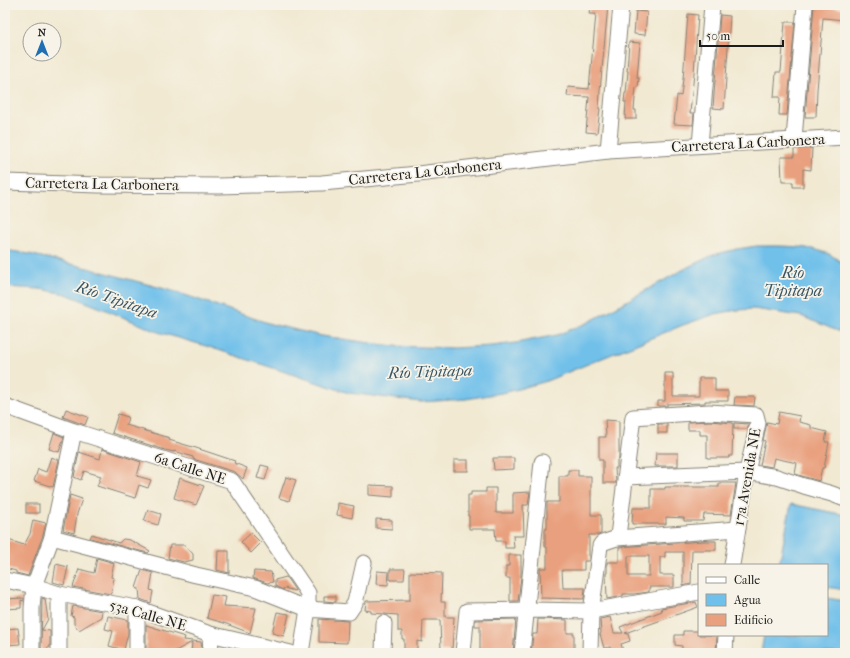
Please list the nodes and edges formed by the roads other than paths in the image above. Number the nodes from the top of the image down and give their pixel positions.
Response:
1 (621, 5) edge
2 (712, 5) edge
3 (805, 5) edge
4 (845, 137) edge
5 (794, 140) junction
6 (700, 145) junction
7 (608, 151) junction
8 (5, 182) edge
9 (5, 406) edge
10 (74, 431) junction
11 (542, 462) dead end
12 (747, 472) junction
13 (625, 477) junction
14 (845, 499) edge
15 (738, 529) junction
16 (52, 537) junction
17 (617, 538) junction
18 (364, 563) dead end
19 (732, 564) edge
20 (5, 580) edge
21 (34, 586) junction
22 (698, 592) edge
23 (58, 594) junction
24 (136, 608) junction
25 (308, 609) junction
26 (527, 610) junction
27 (590, 611) junction
28 (384, 623) dead end
29 (210, 634) junction
30 (726, 636) edge
31 (32, 653) edge
32 (59, 653) edge
33 (137, 653) edge
34 (211, 653) edge
35 (291, 653) edge
36 (301, 653) edge
37 (383, 653) edge
38 (463, 653) edge
39 (522, 653) edge
40 (590, 653) edge
41 (725, 653) edge

1 - 7 street
2 - 6 street
3 - 5 street
4 - 5 street, Carretera La Carbonera
5 - 6 street, Carretera La Carbonera
6 - 7 street, Carretera La Carbonera
7 - 8 street, Carretera La Carbonera
9 - 10 street, 6a Calle NE
10 - 16 street
10 - 25 street, 6a Calle NE
11 - 26 street
12 - 13 street
12 - 13 street, 17a Avenida NE
12 - 14 street
12 - 15 street, 17a Avenida NE
13 - 17 street
15 - 17 street
15 - 19 street, 17a Avenida NE
16 - 21 street
16 - 25 street
17 - 27 street
18 - 25 street
20 - 21 street, 53a Calle NE
21 - 23 street, 53a Calle NE
21 - 31 street
22 - 27 street
23 - 24 street, 53a Calle NE
23 - 32 street
24 - 29 street, 53a Calle NE
24 - 33 street
25 - 36 street, 6a Calle NE
26 - 27 street
26 - 38 street
26 - 39 street
27 - 40 street
28 - 37 street
29 - 34 street
29 - 35 street, 53a Calle NE
30 - 41 street

